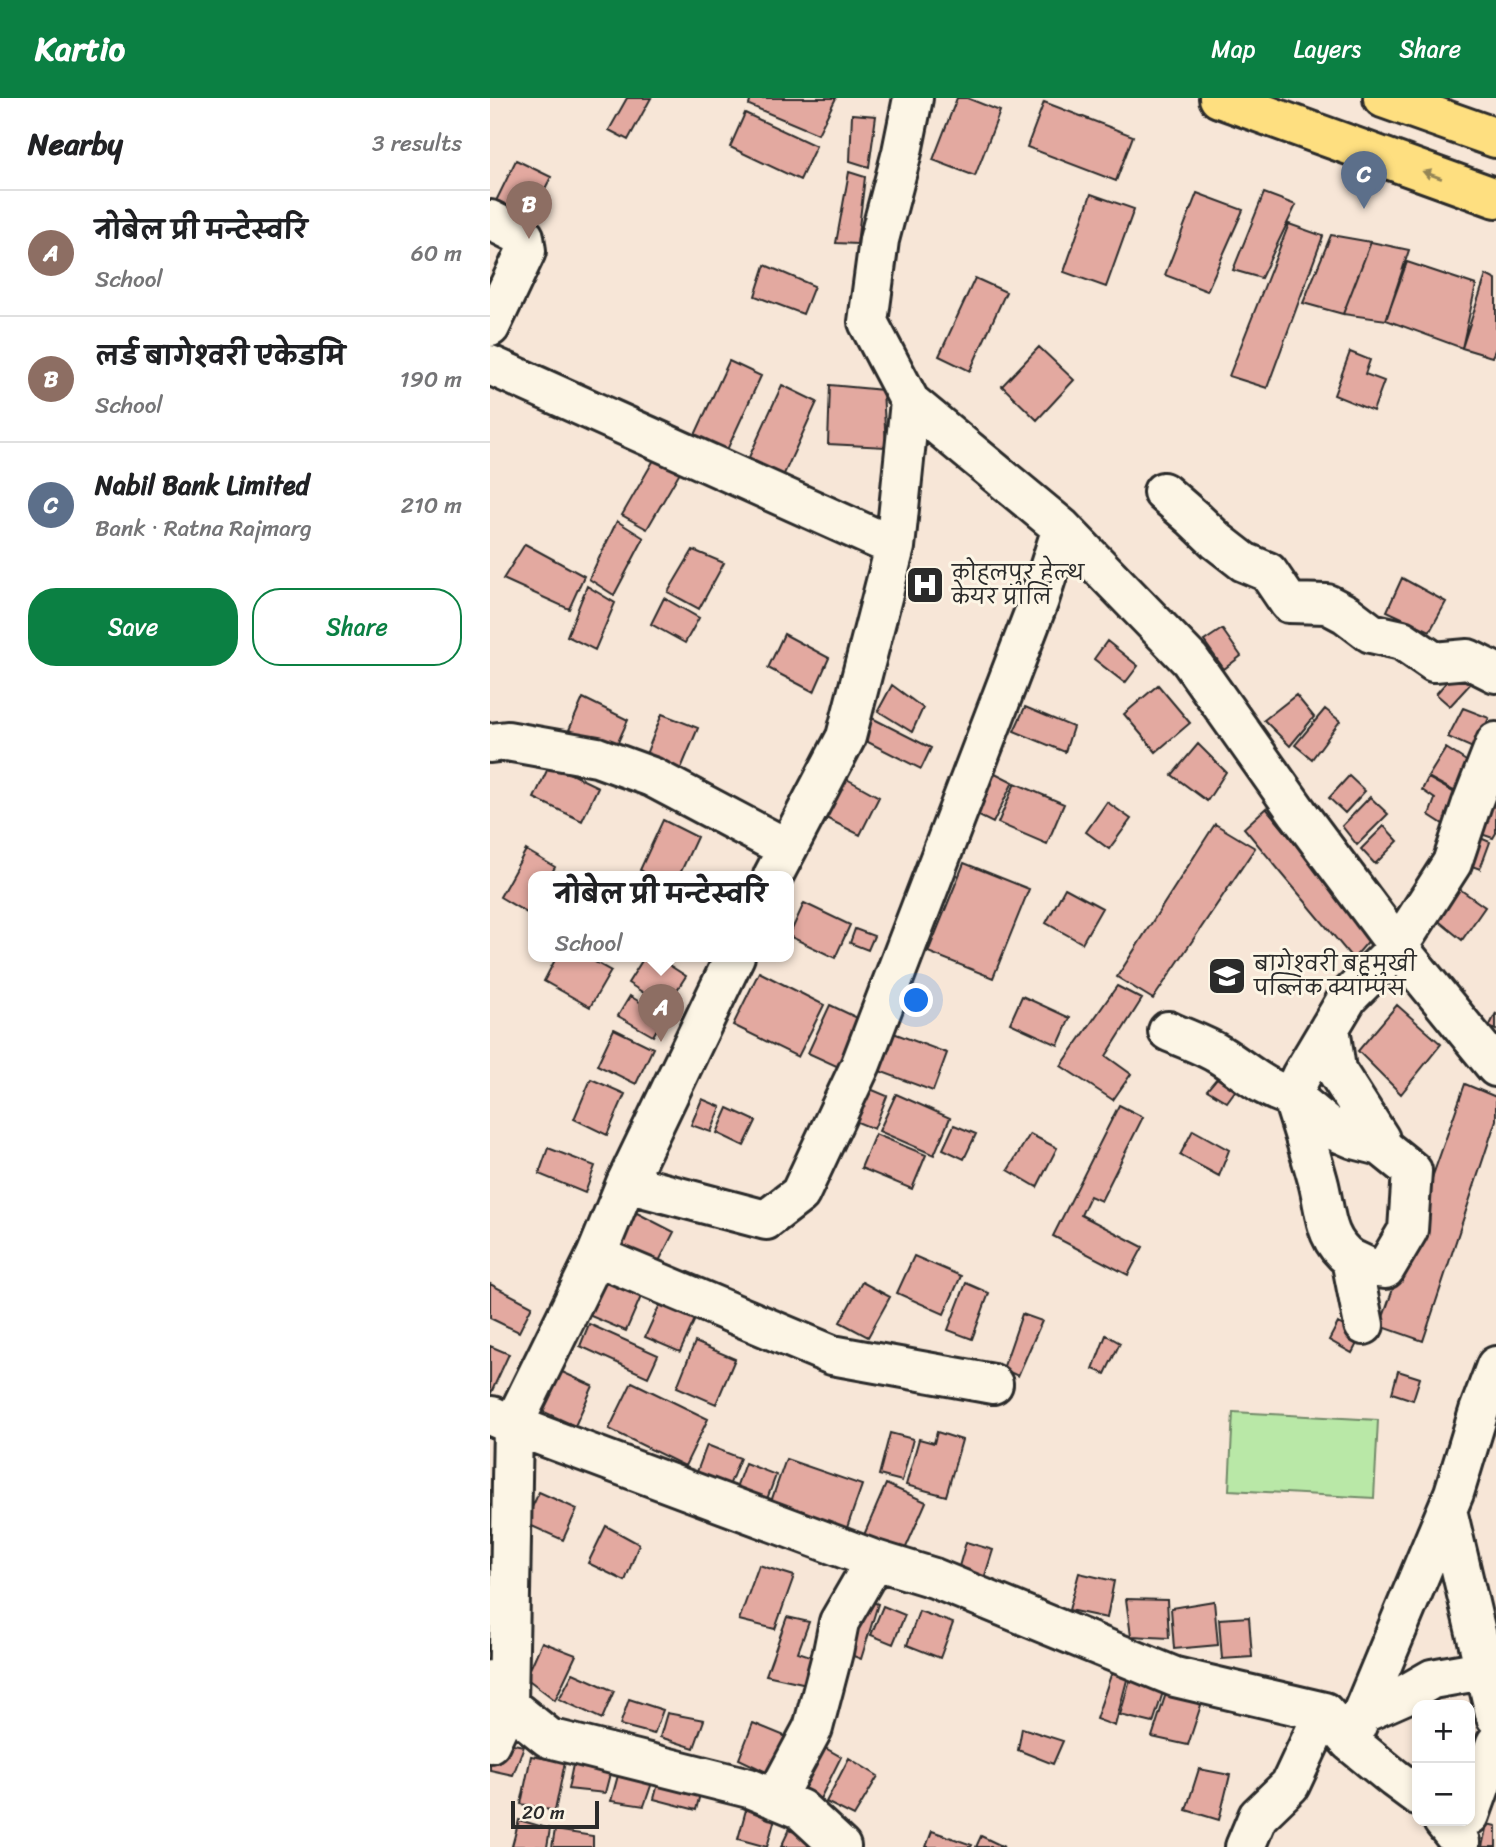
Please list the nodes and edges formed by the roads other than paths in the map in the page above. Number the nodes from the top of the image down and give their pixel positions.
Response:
1 (913, 98) edge
2 (1219, 98) edge
3 (1383, 98) edge
4 (1496, 138) edge
5 (1496, 198) edge
6 (490, 220) edge
7 (490, 327) edge
8 (490, 365) edge
9 (910, 402) junction
10 (1163, 492) dead end
11 (1062, 528) junction
12 (895, 547) junction
13 (1496, 673) edge
14 (1496, 742) edge
15 (490, 743) edge
16 (780, 862) edge
17 (1398, 947) junction
18 (732, 962) edge
19 (1330, 1027) junction
20 (1168, 1031) dead end
21 (1496, 1067) edge
22 (1292, 1096) junction
23 (1381, 1146) junction
24 (626, 1183) junction
25 (596, 1256) junction
26 (1351, 1259) junction
27 (1364, 1325) dead end
28 (1496, 1366) edge
29 (993, 1384) dead end
30 (501, 1420) edge
31 (1447, 1510) junction
32 (874, 1560) junction
33 (1491, 1671) edge
34 (499, 1693) edge
35 (1496, 1717) edge
36 (1345, 1722) junction
37 (490, 1743) edge
38 (1496, 1743) edge
39 (1412, 1791) edge
40 (775, 1799) junction
41 (1460, 1829) edge
42 (841, 1847) edge
43 (1245, 1847) edge

1 - 9 street
5 -> 2 highway
3 - 4 highway
6 - 7 street
8 - 12 street
9 - 11 street
9 - 12 street
10 - 13 street
11 - 17 street
11 - 24 street
12 - 16 street
14 - 17 street
15 - 16 street
17 - 19 street
17 - 21 street
18 - 24 street
19 - 22 street
19 - 23 street
20 - 22 street
22 - 23 street
22 - 26 street
23 - 26 street
24 - 25 street
25 - 29 street
25 - 30 street
26 - 27 street
28 - 31 street
30 - 32 street
30 - 34 street
31 - 33 street
31 - 36 street
32 - 36 street
32 - 40 street
33 - 35 street
33 - 36 street
34 - 37 street
34 - 40 street
36 - 39 street
36 - 43 street
38 - 41 street
40 - 42 street

